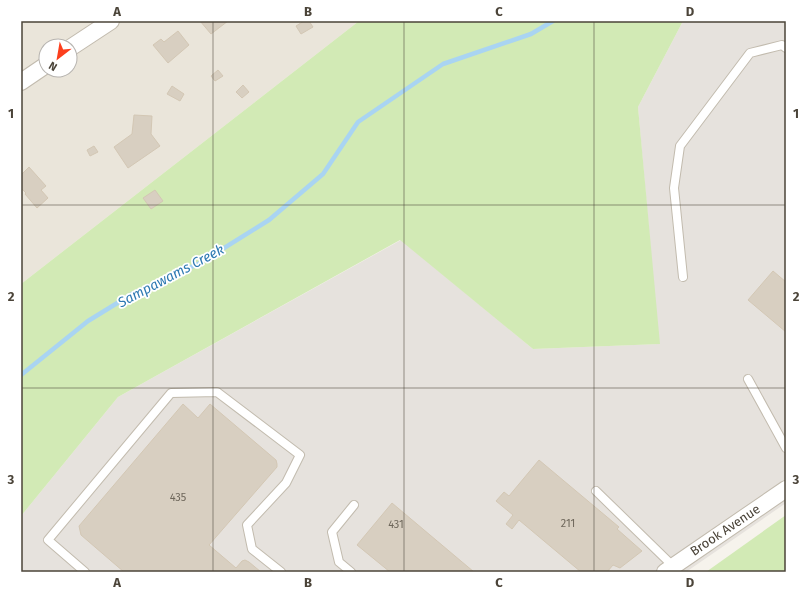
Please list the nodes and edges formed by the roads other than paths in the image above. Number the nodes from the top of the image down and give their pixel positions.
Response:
1 (111, 21) edge
2 (78, 43) edge
3 (786, 48) edge
4 (38, 70) edge
5 (21, 82) edge
6 (683, 278) dead end
7 (748, 379) dead end
8 (786, 448) edge
9 (786, 489) edge
10 (596, 491) dead end
11 (354, 505) dead end
12 (669, 569) edge
13 (85, 572) edge
14 (281, 572) edge
15 (351, 572) edge

1 - 2 street
3 - 6 lane
4 - 5 street
7 - 8 lane
9 - 12 street, Brook Avenue
10 - 12 lane
11 - 15 lane
13 - 14 lane

